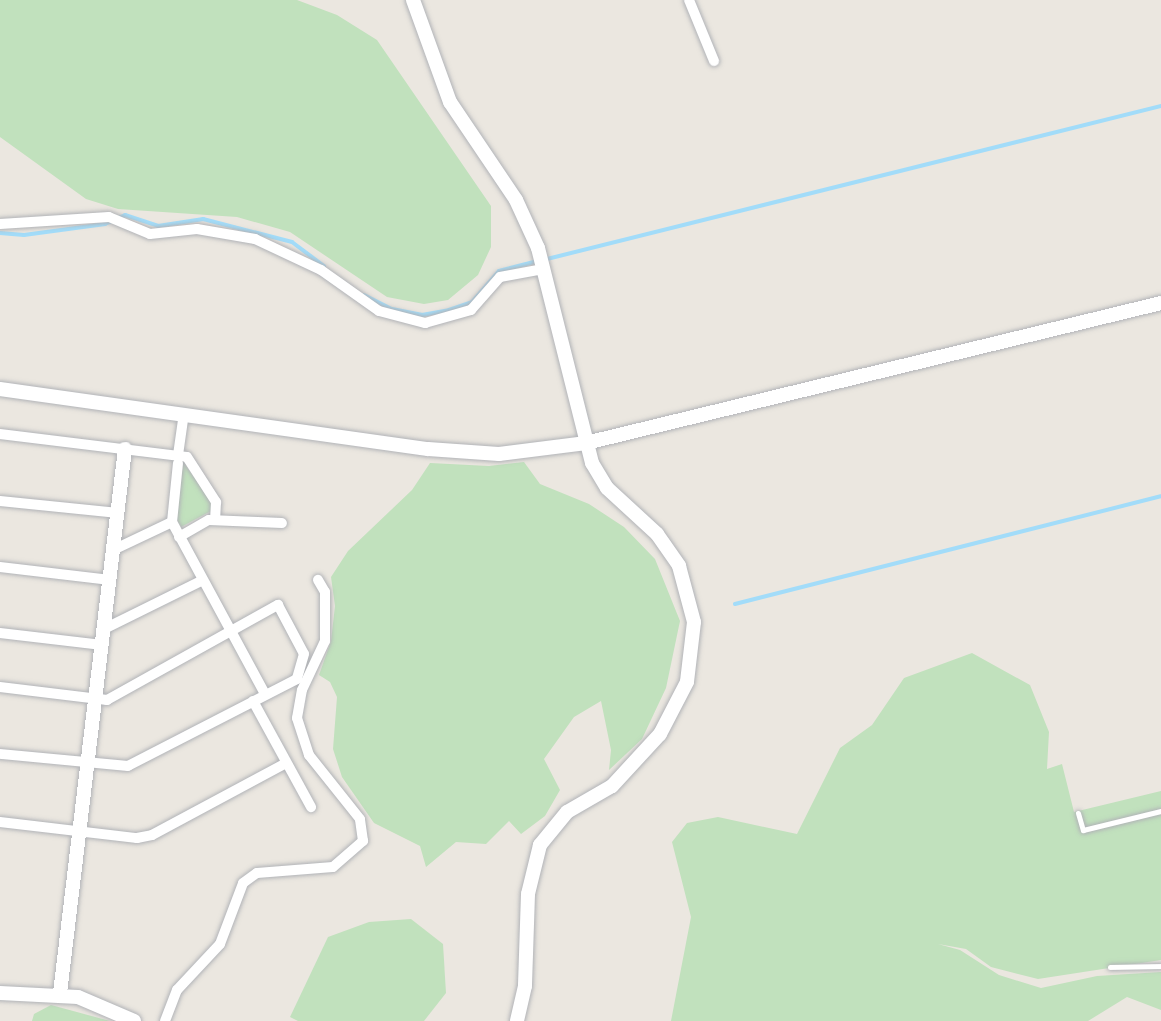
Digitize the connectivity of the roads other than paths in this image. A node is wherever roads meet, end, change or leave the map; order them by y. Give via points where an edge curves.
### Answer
1 (413, 0) edge
2 (689, 0) edge
3 (714, 61) dead end
4 (0, 224) edge
5 (541, 263) junction
6 (1161, 303) edge
7 (0, 390) edge
8 (184, 414) junction
9 (0, 434) edge
10 (586, 443) junction
11 (125, 450) junction
12 (178, 459) junction
13 (0, 501) edge
14 (118, 513) junction
15 (215, 520) junction
16 (172, 522) junction
17 (282, 523) dead end
18 (179, 537) junction
19 (113, 550) junction
20 (0, 567) edge
21 (110, 580) junction
22 (203, 580) junction
23 (318, 580) dead end
24 (232, 632) junction
25 (0, 633) edge
26 (103, 637) junction
27 (0, 687) edge
28 (265, 694) junction
29 (96, 698) junction
30 (253, 700) junction
31 (0, 754) edge
32 (88, 764) junction
33 (286, 764) junction
34 (311, 807) dead end
35 (1161, 811) edge
36 (1078, 813) dead end
37 (0, 822) edge
38 (80, 831) junction
39 (1161, 966) edge
40 (1110, 967) dead end
41 (0, 993) edge
42 (60, 994) junction
43 (134, 1021) edge
44 (165, 1021) edge
45 (516, 1021) edge

1 - 5 street via 450,102 516,200
2 - 3 street
4 - 5 street via 109,217 150,234 198,228 255,239 321,270 379,311 412,322 471,310 500,277
5 - 10 street
6 - 10 street
7 - 8 street
8 - 10 street via 481,453
8 - 12 street
9 - 11 street
10 - 45 street via 607,488 657,534 679,566 694,642 676,707 641,759 612,786 566,812 540,846 528,894 525,986
11 - 12 street
11 - 14 street
12 - 15 street via 187,457 216,502
12 - 16 street
13 - 14 street
14 - 19 street
15 - 17 street
15 - 18 street
16 - 18 street
16 - 19 street
18 - 22 street
19 - 21 street
20 - 21 street
21 - 26 street
22 - 24 street
22 - 26 street
23 - 44 street via 328,622 297,718 309,755 360,819 363,840 333,868 257,873 242,883 220,944 178,990
24 - 28 street
24 - 28 street via 278,605 304,654 297,678
24 - 29 street via 107,700
25 - 26 street
26 - 29 street
27 - 29 street
28 - 30 street
29 - 32 street
30 - 32 street via 128,766
30 - 33 street
31 - 32 street
32 - 38 street
33 - 34 street
33 - 38 street via 152,835
35 - 36 lane via 1083,830
37 - 38 street
38 - 42 street
39 - 40 lane
41 - 42 street
42 - 43 street

